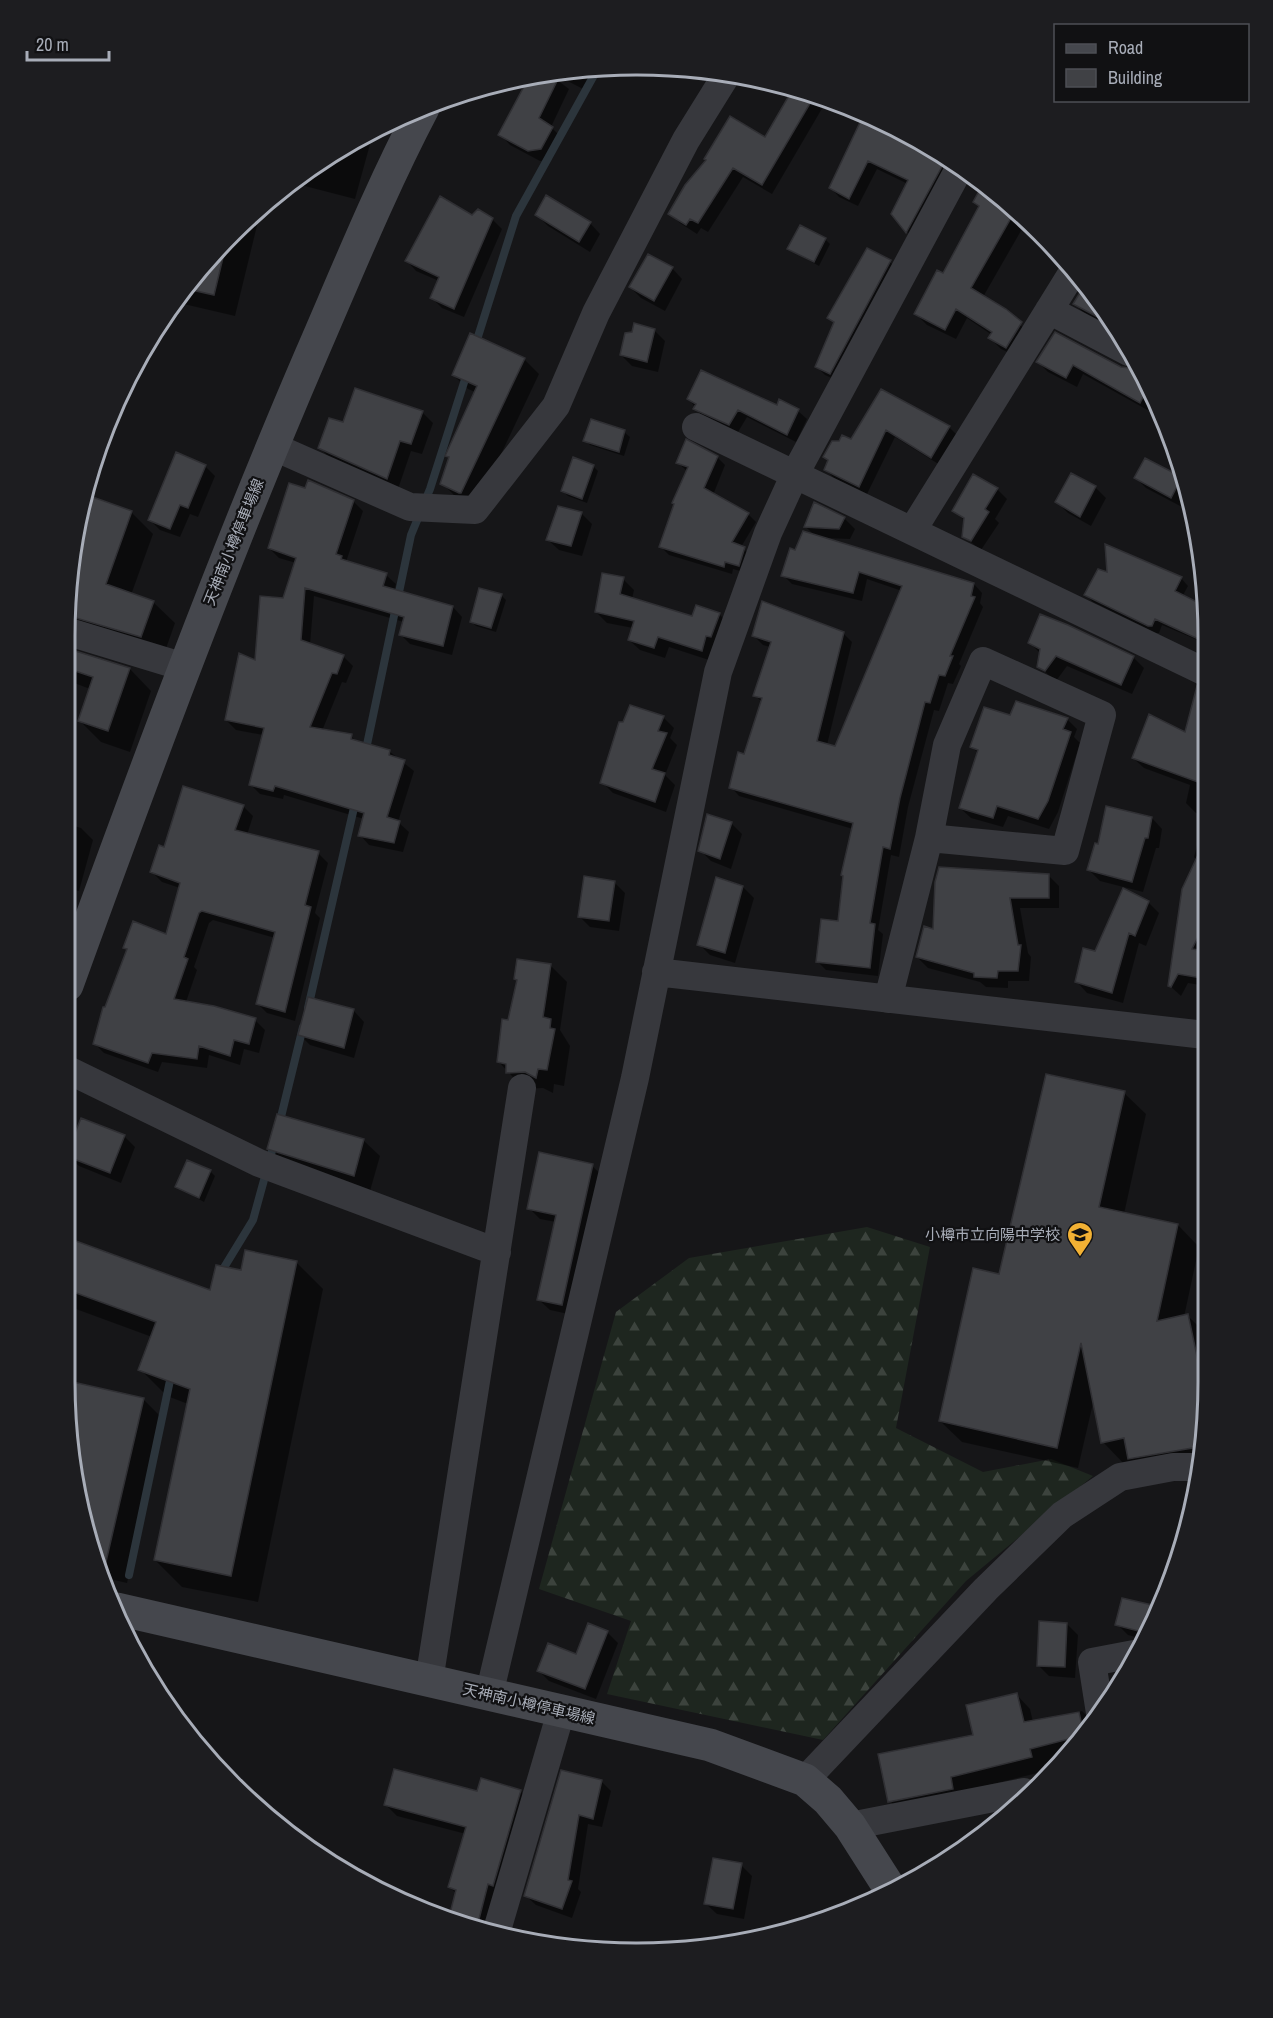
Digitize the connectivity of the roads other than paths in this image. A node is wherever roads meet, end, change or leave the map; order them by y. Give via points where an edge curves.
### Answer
1 (722, 82) edge
2 (417, 120) edge
3 (956, 175) edge
4 (1069, 278) edge
5 (1049, 310) junction
6 (1116, 345) edge
7 (696, 427) dead end
8 (272, 446) junction
9 (795, 474) junction
10 (912, 531) junction
11 (75, 634) edge
12 (184, 667) junction
13 (1198, 669) edge
14 (929, 838) junction
15 (75, 963) edge
16 (656, 972) junction
17 (888, 999) junction
18 (1198, 1026) edge
19 (75, 1073) edge
20 (522, 1088) dead end
21 (497, 1252) junction
22 (1191, 1467) edge
23 (124, 1611) edge
24 (1126, 1655) edge
25 (429, 1681) junction
26 (489, 1695) junction
27 (1098, 1700) edge
28 (561, 1712) junction
29 (805, 1780) junction
30 (1019, 1793) edge
31 (850, 1826) junction
32 (887, 1884) edge
33 (498, 1926) edge

1 - 8 street via 686,140 596,313 556,406 476,510 410,507
2 - 8 main road, 天神南小樽停車場線 via 391,170
3 - 9 street
4 - 5 street
5 - 6 street
5 - 10 street
7 - 9 street
8 - 12 main road, 天神南小樽停車場線
9 - 10 street
9 - 16 street via 768,533 718,672
10 - 13 street
11 - 12 street
12 - 15 main road, 天神南小樽停車場線
14 - 14 street via 947,745 983,661 1102,715 1065,851
14 - 17 street
16 - 17 street
16 - 26 street via 633,1090
17 - 18 street
19 - 21 street via 259,1162
20 - 21 street
21 - 25 street
22 - 29 street via 1120,1478 1062,1515 986,1588
23 - 25 main road, 天神南小樽停車場線
24 - 27 street via 1092,1662
25 - 26 main road, 天神南小樽停車場線
26 - 28 main road, 天神南小樽停車場線
28 - 29 main road, 天神南小樽停車場線 via 710,1745
28 - 33 street
29 - 31 main road, 天神南小樽停車場線
30 - 31 street
31 - 32 main road, 天神南小樽停車場線

